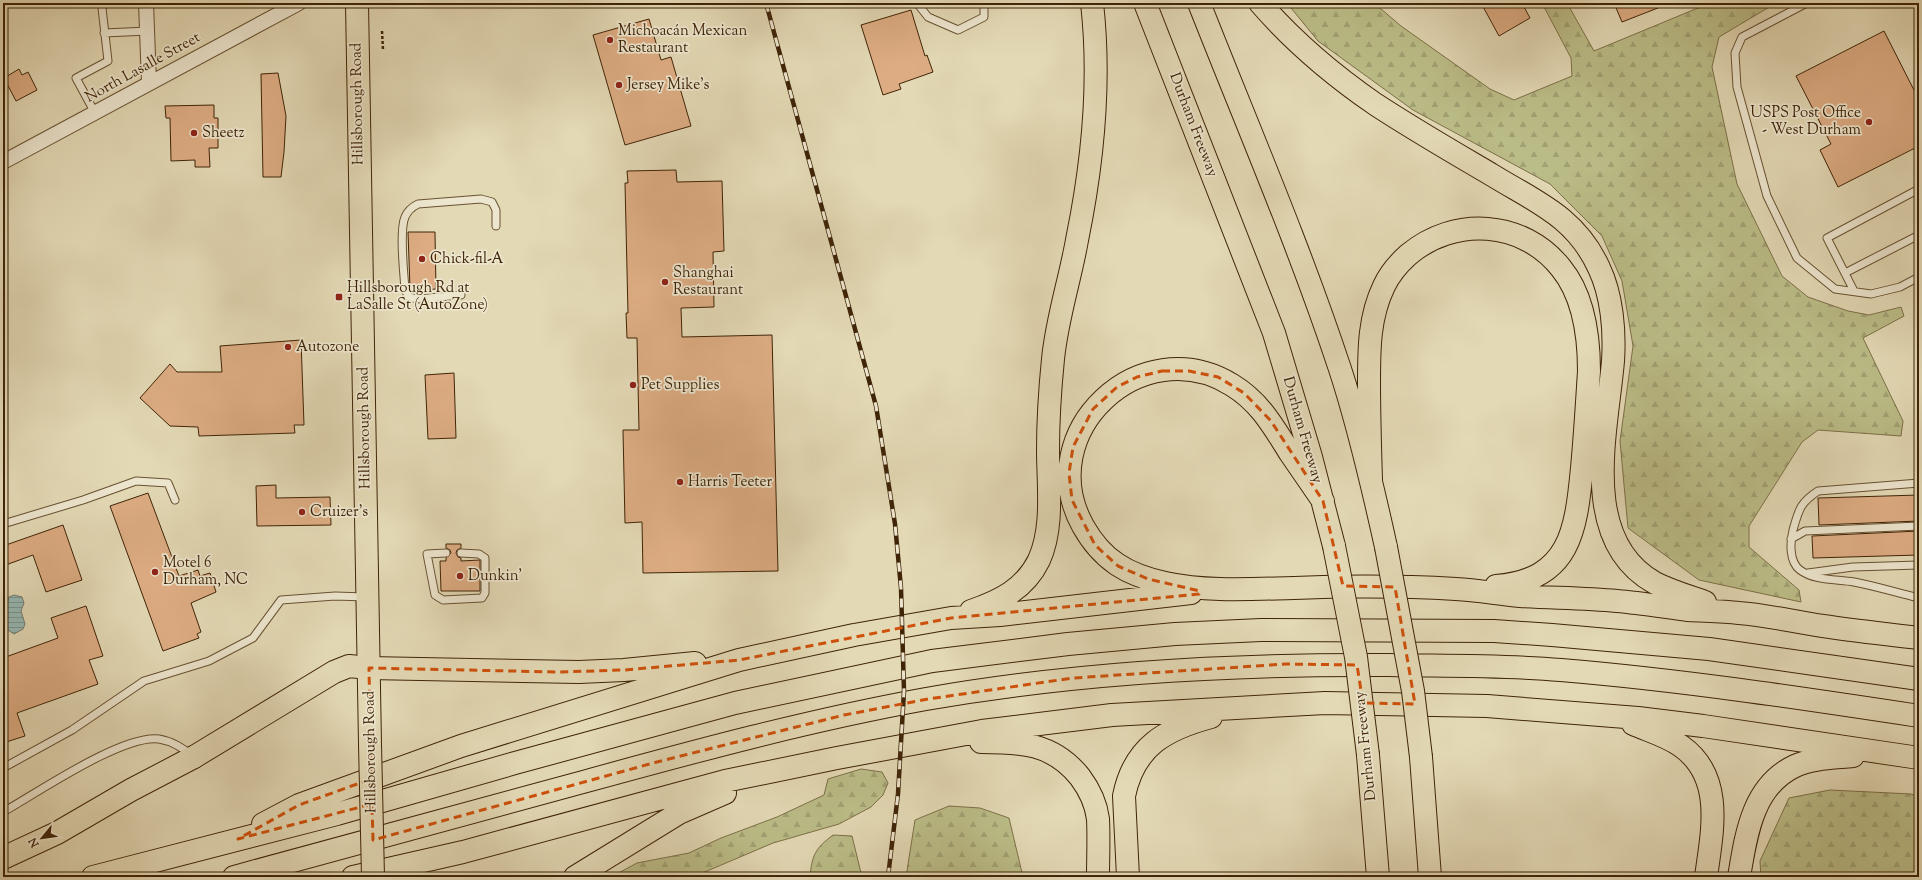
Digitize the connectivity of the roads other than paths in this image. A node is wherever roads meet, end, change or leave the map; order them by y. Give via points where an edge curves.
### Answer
1 (105, 3) edge
2 (146, 3) edge
3 (299, 3) edge
4 (356, 3) edge
5 (917, 3) edge
6 (984, 3) edge
7 (1092, 3) edge
8 (1145, 3) edge
9 (1199, 3) edge
10 (1260, 3) edge
11 (1807, 3) edge
12 (148, 30) junction
13 (104, 33) junction
14 (149, 83) junction
15 (95, 113) junction
16 (3, 162) edge
17 (1919, 189) edge
18 (496, 226) dead end
19 (1919, 235) edge
20 (1845, 273) junction
21 (1919, 277) edge
22 (1854, 291) junction
23 (461, 295) dead end
24 (1371, 480) junction
25 (1919, 483) edge
26 (175, 500) dead end
27 (1323, 501) junction
28 (3, 524) edge
29 (1919, 526) edge
30 (1791, 539) junction
31 (461, 552) dead end
32 (446, 553) dead end
33 (1919, 565) edge
34 (1808, 574) junction
35 (1458, 589) junction
36 (1215, 590) junction
37 (368, 597) junction
38 (1919, 598) edge
39 (1741, 613) junction
40 (952, 618) junction
41 (1919, 638) edge
42 (739, 660) junction
43 (369, 668) junction
44 (1919, 679) edge
45 (1250, 706) junction
46 (1612, 716) junction
47 (1919, 716) edge
48 (921, 743) junction
49 (1882, 752) junction
50 (194, 757) junction
51 (1919, 758) edge
52 (3, 768) edge
53 (778, 772) junction
54 (3, 812) edge
55 (238, 838) junction
56 (3, 858) edge
57 (93, 877) edge
58 (234, 877) edge
59 (353, 877) edge
60 (373, 877) edge
61 (575, 877) edge
62 (1098, 877) edge
63 (1128, 877) edge
64 (1378, 877) edge
65 (1430, 877) edge
66 (1706, 877) edge
67 (1738, 877) edge

1 - 13 lane via 102,8
2 - 12 street
3 - 14 street, North Lasalle Street
4 - 37 main road, Hillsborough Road
5 - 6 lane via 928,17 958,30 984,17
7 - 40 main road via 1096,67 1095,118 1089,174 1053,357 1048,426 1047,534 1039,560 1021,587 994,602
8 - 27 main road, Durham Freeway via 1274,333
9 - 24 main road via 1321,314
10 - 39 main road via 1310,53 1375,104 1535,199 1572,227 1600,269 1611,311 1613,359 1602,470 1603,496 1611,533 1617,547 1626,559 1653,582 1680,594
11 - 22 lane via 1742,37 1735,53 1737,87 1767,196 1797,258 1835,289
12 - 13 lane
12 - 14 street
13 - 15 lane via 108,61 76,78
14 - 15 street, North Lasalle Street
15 - 16 street, North Lasalle Street
17 - 20 lane via 1827,238
18 - 23 lane via 496,210 492,202 481,199 418,204 410,208 404,218 404,290 409,297 417,299
19 - 20 lane
20 - 22 lane
21 - 22 lane via 1900,287 1871,294
24 - 35 main road via 1371,324 1384,286 1392,272 1414,250 1446,234 1467,228 1495,229 1516,235 1539,247 1562,269 1576,292 1587,340 1584,444 1576,522 1572,536 1553,562 1530,579 1507,585
24 - 65 main road, bridge via 1401,620 1413,691
25 - 30 lane via 1818,491 1805,500 1798,512
26 - 28 lane via 168,483 136,481
27 - 36 main road via 1271,421 1257,404 1218,377 1189,371 1162,371 1138,377 1107,395 1087,419 1073,447 1069,473 1076,513 1095,545 1118,566 1148,579 1184,587
27 - 64 main road, Durham Freeway, bridge via 1356,657 1368,755
29 - 30 lane via 1805,531
30 - 34 lane via 1791,555 1799,570
31 - 32 lane via 479,554 485,558 485,593 482,598 443,600 435,594 427,554
33 - 34 lane via 1853,567
34 - 38 lane
35 - 36 main road via 1360,586
35 - 39 main road via 1518,596 1617,600 1689,610
36 - 40 main road via 1162,598
37 - 43 main road, Hillsborough Road
37 - 52 lane via 328,596 281,600 253,638 209,661 144,681 72,730
39 - 41 main road
40 - 42 main road via 854,635
42 - 43 main road via 579,672
42 - 55 main road via 531,723 299,804
43 - 50 main road via 349,666 334,672
43 - 60 main road, Hillsborough Road, bridge
44 - 55 main road via 1709,649 1552,634 1281,629 1131,637 932,661 743,702 515,762 337,814
45 - 46 main road via 1325,703 1487,706
45 - 48 main road via 1112,715 982,731
45 - 63 main road via 1174,729 1160,737 1141,757 1126,784 1124,796
46 - 49 main road via 1703,726
46 - 66 main road via 1681,746 1698,766 1707,782 1714,814
47 - 58 main road via 1779,694 1559,670 1286,664 1128,672 928,699 844,715 657,762
48 - 53 main road
48 - 62 main road via 1009,742 1046,750 1064,759 1086,784 1094,802 1098,818
49 - 51 main road
49 - 67 main road via 1813,760 1795,766 1772,783 1754,812 1747,832
50 - 54 lane via 171,742 158,739 137,742 82,766
50 - 56 main road via 57,833
53 - 59 main road via 718,783 462,852
53 - 61 main road via 679,813
55 - 57 main road

